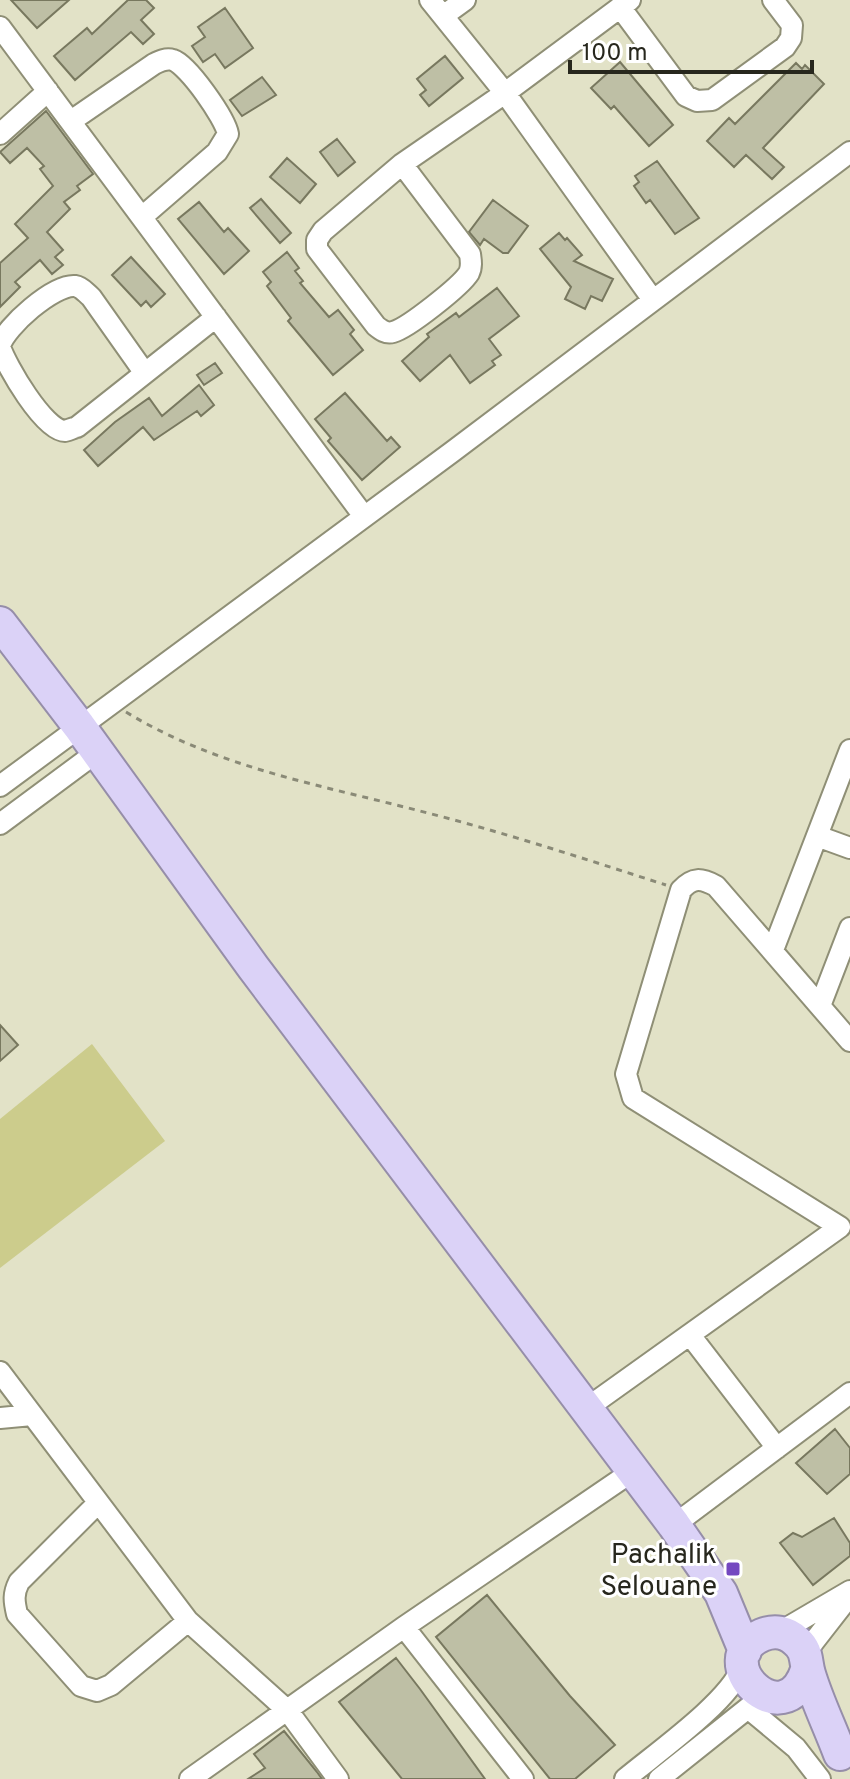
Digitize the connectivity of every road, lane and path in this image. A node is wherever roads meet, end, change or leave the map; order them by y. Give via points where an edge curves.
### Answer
1 (465, 0) edge
2 (773, 0) edge
3 (625, 4) edge
4 (437, 8) edge
5 (0, 27) edge
6 (48, 91) junction
7 (505, 93) junction
8 (71, 121) junction
9 (0, 134) edge
10 (850, 152) edge
11 (402, 164) junction
12 (142, 217) junction
13 (653, 300) junction
14 (216, 317) junction
15 (0, 347) edge
16 (144, 372) junction
17 (363, 515) junction
18 (0, 623) edge
19 (112, 704) junction
20 (88, 739) junction
21 (850, 750) edge
22 (0, 786) edge
23 (0, 824) edge
24 (817, 836) junction
25 (850, 848) edge
26 (681, 890) junction
27 (850, 928) edge
28 (773, 950) junction
29 (820, 1006) junction
30 (850, 1041) edge
31 (845, 1223) edge
32 (690, 1335) junction
33 (0, 1372) edge
34 (850, 1393) edge
35 (587, 1408) junction
36 (32, 1415) junction
37 (0, 1418) edge
38 (777, 1448) junction
39 (633, 1471) junction
40 (98, 1503) junction
41 (674, 1525) junction
42 (850, 1592) edge
43 (188, 1621) junction
44 (404, 1627) junction
45 (759, 1646) junction
46 (806, 1662) junction
47 (767, 1701) junction
48 (288, 1711) junction
49 (845, 1761) edge
50 (190, 1779) edge
51 (338, 1779) edge
52 (523, 1779) edge
53 (625, 1779) edge
54 (659, 1779) edge
55 (820, 1779) edge

1 - 4 street
2 - 3 street via 792,25 785,47 712,100 697,101 686,96
3 - 7 street
4 - 7 street
5 - 6 street
6 - 8 street
6 - 9 street
7 - 11 street
7 - 13 street
8 - 12 street
8 - 12 street via 154,64 171,59 219,114 228,134 217,152
10 - 13 street
11 - 11 street via 470,254 472,264 467,276 433,306 394,332 384,332 321,256 317,240
12 - 14 street
13 - 17 street
14 - 16 street
14 - 17 street
15 - 16 street via 42,417 66,431
15 - 16 street via 2,338 30,309 75,286 91,297
17 - 19 street
18 - 20 highway
19 - 20 street
19 - 26 path via 147,726 250,767 508,835
20 - 22 street
20 - 23 street
20 - 35 highway via 253,967
21 - 24 street
24 - 25 street
24 - 28 street
26 - 28 street via 702,879 716,886
26 - 31 street via 626,1074 633,1098
27 - 29 street
28 - 29 street
29 - 30 street
31 - 32 street
32 - 35 street
32 - 38 street
33 - 36 street
34 - 38 street
35 - 39 highway
36 - 37 street
36 - 40 street
38 - 41 street
39 - 41 highway
39 - 44 street
40 - 43 street
40 - 43 street via 19,1582 14,1591 17,1614 81,1686 97,1691
41 - 45 highway
42 - 45 street
42 - 46 street
43 - 48 street
44 - 48 street
44 - 52 street
45 - 46 highway via 791,1636
45 - 47 highway via 752,1688
45 - 53 street via 712,1706
46 - 47 highway via 798,1688
46 - 49 highway
47 - 49 highway
47 - 54 street
47 - 55 street
48 - 50 street
48 - 51 street

